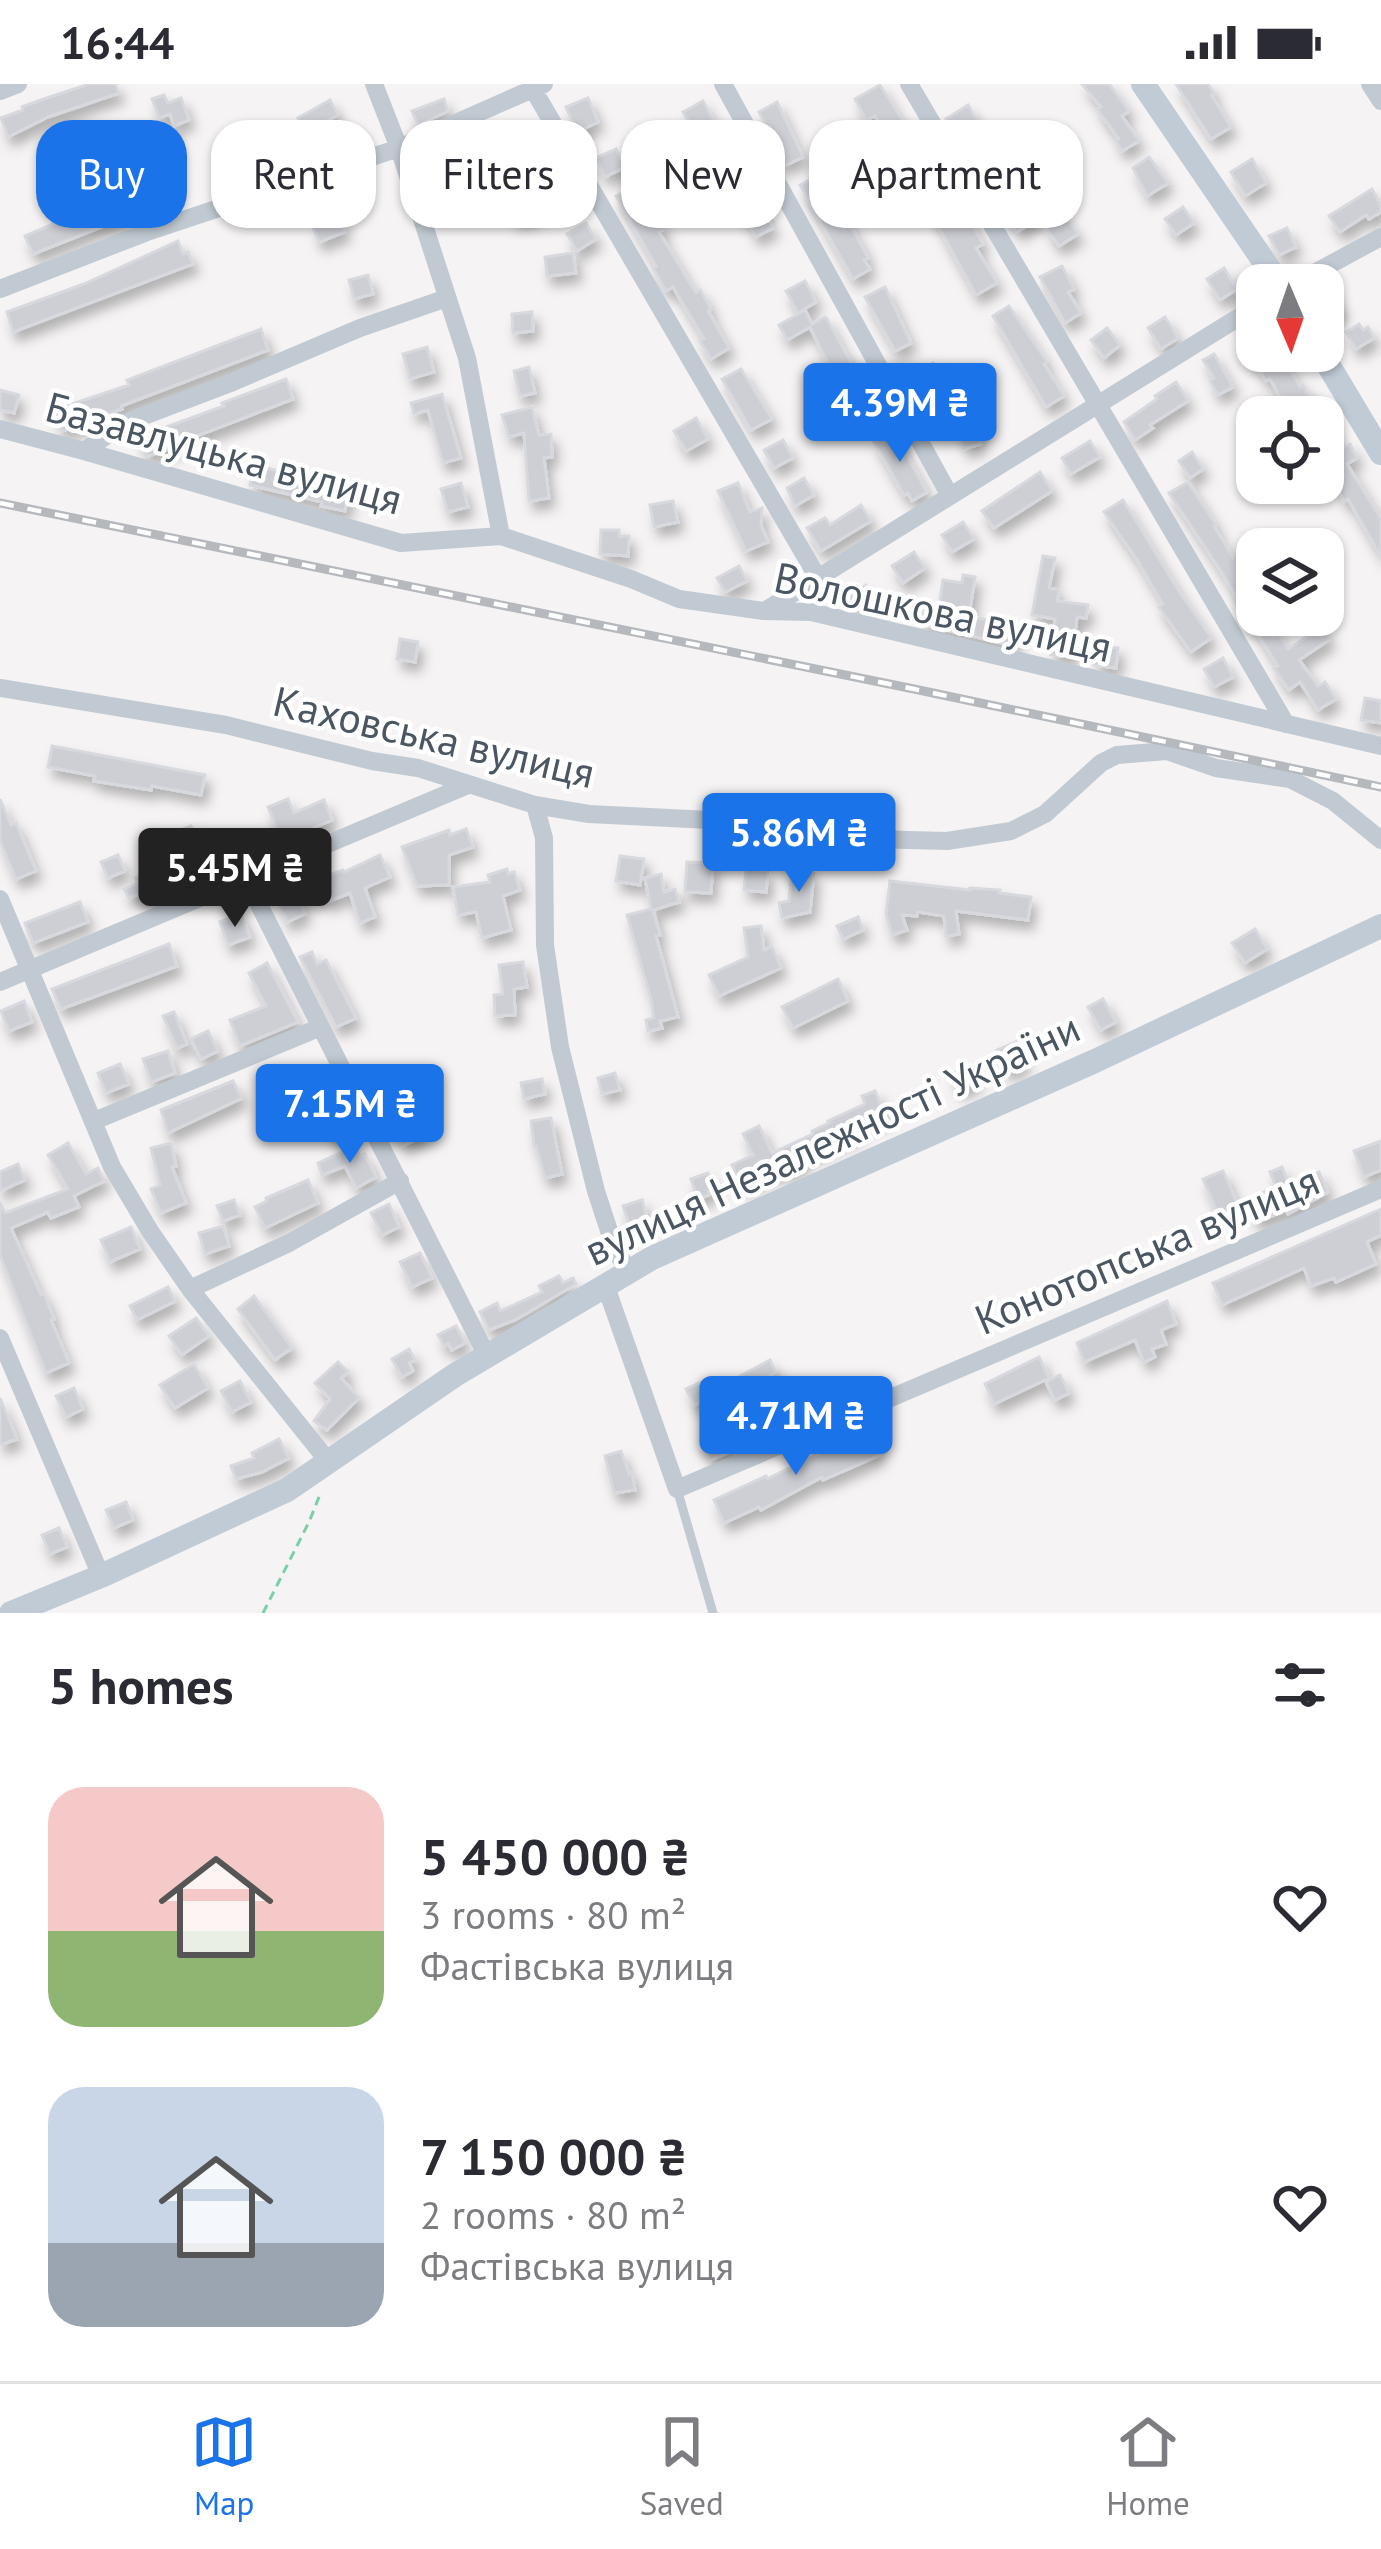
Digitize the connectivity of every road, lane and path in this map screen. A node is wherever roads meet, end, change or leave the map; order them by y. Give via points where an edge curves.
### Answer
1 (18, 84) edge
2 (374, 84) edge
3 (723, 84) edge
4 (909, 84) edge
5 (1143, 84) edge
6 (1370, 84) edge
7 (536, 86) edge
8 (0, 92) edge
9 (1381, 101) edge
10 (399, 148) junction
11 (1381, 236) edge
12 (1266, 264) edge
13 (1330, 264) edge
14 (0, 290) edge
15 (447, 298) junction
16 (1236, 319) edge
17 (1333, 372) edge
18 (1098, 404) junction
19 (0, 429) edge
20 (84, 451) junction
21 (1381, 453) edge
22 (950, 496) junction
23 (511, 539) junction
24 (818, 578) junction
25 (764, 611) junction
26 (0, 688) edge
27 (1286, 724) junction
28 (1381, 746) edge
29 (468, 785) junction
30 (535, 805) junction
31 (1381, 840) edge
32 (246, 878) junction
33 (0, 898) edge
34 (1381, 926) edge
35 (30, 970) junction
36 (0, 982) edge
37 (321, 1027) junction
38 (94, 1121) junction
39 (400, 1181) junction
40 (1381, 1189) edge
41 (629, 1270) junction
42 (605, 1284) junction
43 (190, 1288) junction
44 (0, 1339) edge
45 (487, 1356) junction
46 (325, 1464) junction
47 (676, 1490) junction
48 (101, 1576) junction
49 (11, 1613) edge
50 (263, 1613) edge
51 (713, 1613) edge

1 - 8 street
2 - 10 street
3 - 22 street
4 - 18 street
5 - 12 street
6 - 9 street
7 - 10 street
7 - 24 street
10 - 14 street
10 - 15 street
11 - 13 street
15 - 20 street via 125,423
15 - 23 street
16 - 18 street
17 - 21 street
18 - 22 street
18 - 27 street
19 - 20 street, Базавлуцька вулиця
20 - 23 street, Базавлуцька вулиця via 401,543
22 - 24 street
23 - 25 street, Волошкова вулиця via 679,599
24 - 25 street
25 - 27 street, Волошкова вулиця via 811,612
26 - 29 street, Каховська вулиця via 226,725
27 - 28 street, Волошкова вулиця
29 - 30 street, Каховська вулиця
29 - 32 street
30 - 31 street, Каховська вулиця via 946,841 1011,831 1045,814 1117,755 1167,752 1290,779
30 - 41 street via 560,1047 596,1191
32 - 35 street
32 - 37 street
33 - 35 street
34 - 41 street, вулиця Незалежності України
35 - 36 street
35 - 38 street
37 - 38 street
37 - 39 street
38 - 43 street via 112,1167
39 - 43 street
39 - 45 street
40 - 47 street, Конотопська вулиця
41 - 42 street, вулиця Незалежності України
42 - 45 street, вулиця Незалежності України
42 - 47 street
43 - 46 street
44 - 48 street
45 - 46 street, вулиця Незалежності України
46 - 48 street, вулиця Незалежності України via 287,1490
46 - 50 path via 309,1522
47 - 51 lane
48 - 49 street, вулиця Незалежності України

